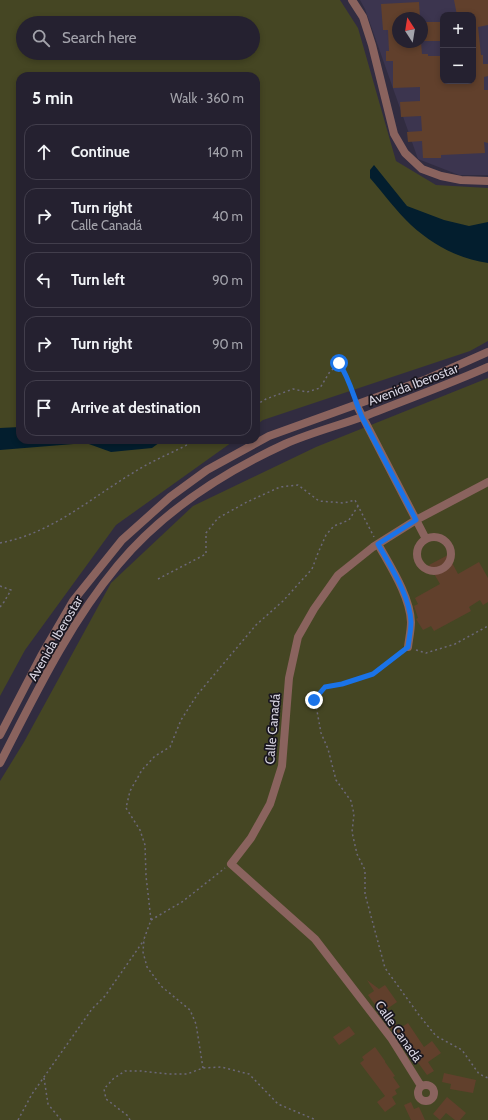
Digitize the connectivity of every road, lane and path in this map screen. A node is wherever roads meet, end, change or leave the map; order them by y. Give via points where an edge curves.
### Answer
1 (352, 0) edge
2 (488, 181) edge
3 (488, 352) edge
4 (488, 367) edge
5 (260, 403) edge
6 (356, 404) junction
7 (362, 417) junction
8 (260, 441) edge
9 (188, 444) edge
10 (253, 444) edge
11 (488, 482) edge
12 (358, 506) junction
13 (416, 520) junction
14 (426, 539) junction
15 (0, 543) edge
16 (378, 544) junction
17 (158, 579) dead end
18 (0, 586) edge
19 (0, 607) edge
20 (488, 626) edge
21 (408, 647) junction
22 (0, 734) edge
23 (0, 763) edge
24 (231, 864) junction
25 (151, 920) junction
26 (144, 939) junction
27 (203, 1068) junction
28 (44, 1078) junction
29 (488, 1078) edge
30 (421, 1086) dead end
31 (18, 1120) edge
32 (61, 1120) edge
33 (130, 1120) edge
34 (316, 1120) edge

1 - 2 street via 363,17 394,134 405,153 422,169 441,176
3 - 6 street, Avenida Iberostar via 426,379
4 - 7 street, Avenida Iberostar
5 - 6 path via 293,389 307,392 320,388 339,363 345,372
6 - 7 street
6 - 8 street, Avenida Iberostar
7 - 13 street
7 - 23 street, Avenida Iberostar via 305,436 260,456 196,494 152,530 118,564 88,604 68,635
9 - 15 path via 137,470 70,515 35,533
10 - 22 street, Avenida Iberostar via 207,470 170,497 122,540 70,606
11 - 13 street, Calle Canadá
12 - 16 path
12 - 17 path via 355,500 344,503 319,501 298,485 280,487 218,518 206,534 206,554
12 - 25 path via 349,520 334,526 326,535 312,568 283,601 256,625 198,695 181,720 170,747 154,756 130,791 126,808 140,830 144,845
13 - 14 street
13 - 16 street, Calle Canadá
14 - 14 street via 418,548 417,559 424,569 435,572 441,570 451,558 450,547 437,537
16 - 21 street via 396,576 407,603 411,622
16 - 24 street, Calle Canadá via 338,575 298,637 289,678 282,766 270,804 251,838
18 - 19 path via 11,590
20 - 21 path via 455,644 426,653
21 - 29 path via 373,674 325,687 314,700 321,733 336,780 350,801 354,814 352,832 364,870 365,894 385,968 436,1036 462,1050 479,1074
24 - 25 path via 182,902
24 - 30 street, Calle Canadá via 315,938 391,1038
25 - 26 path
26 - 27 path via 143,952 147,967 161,986 190,1010 196,1024
26 - 28 path
27 - 33 path via 187,1074 125,1071 113,1079 104,1089 106,1099
27 - 34 path via 221,1067 249,1074 278,1104
28 - 31 path
28 - 32 path via 48,1104

